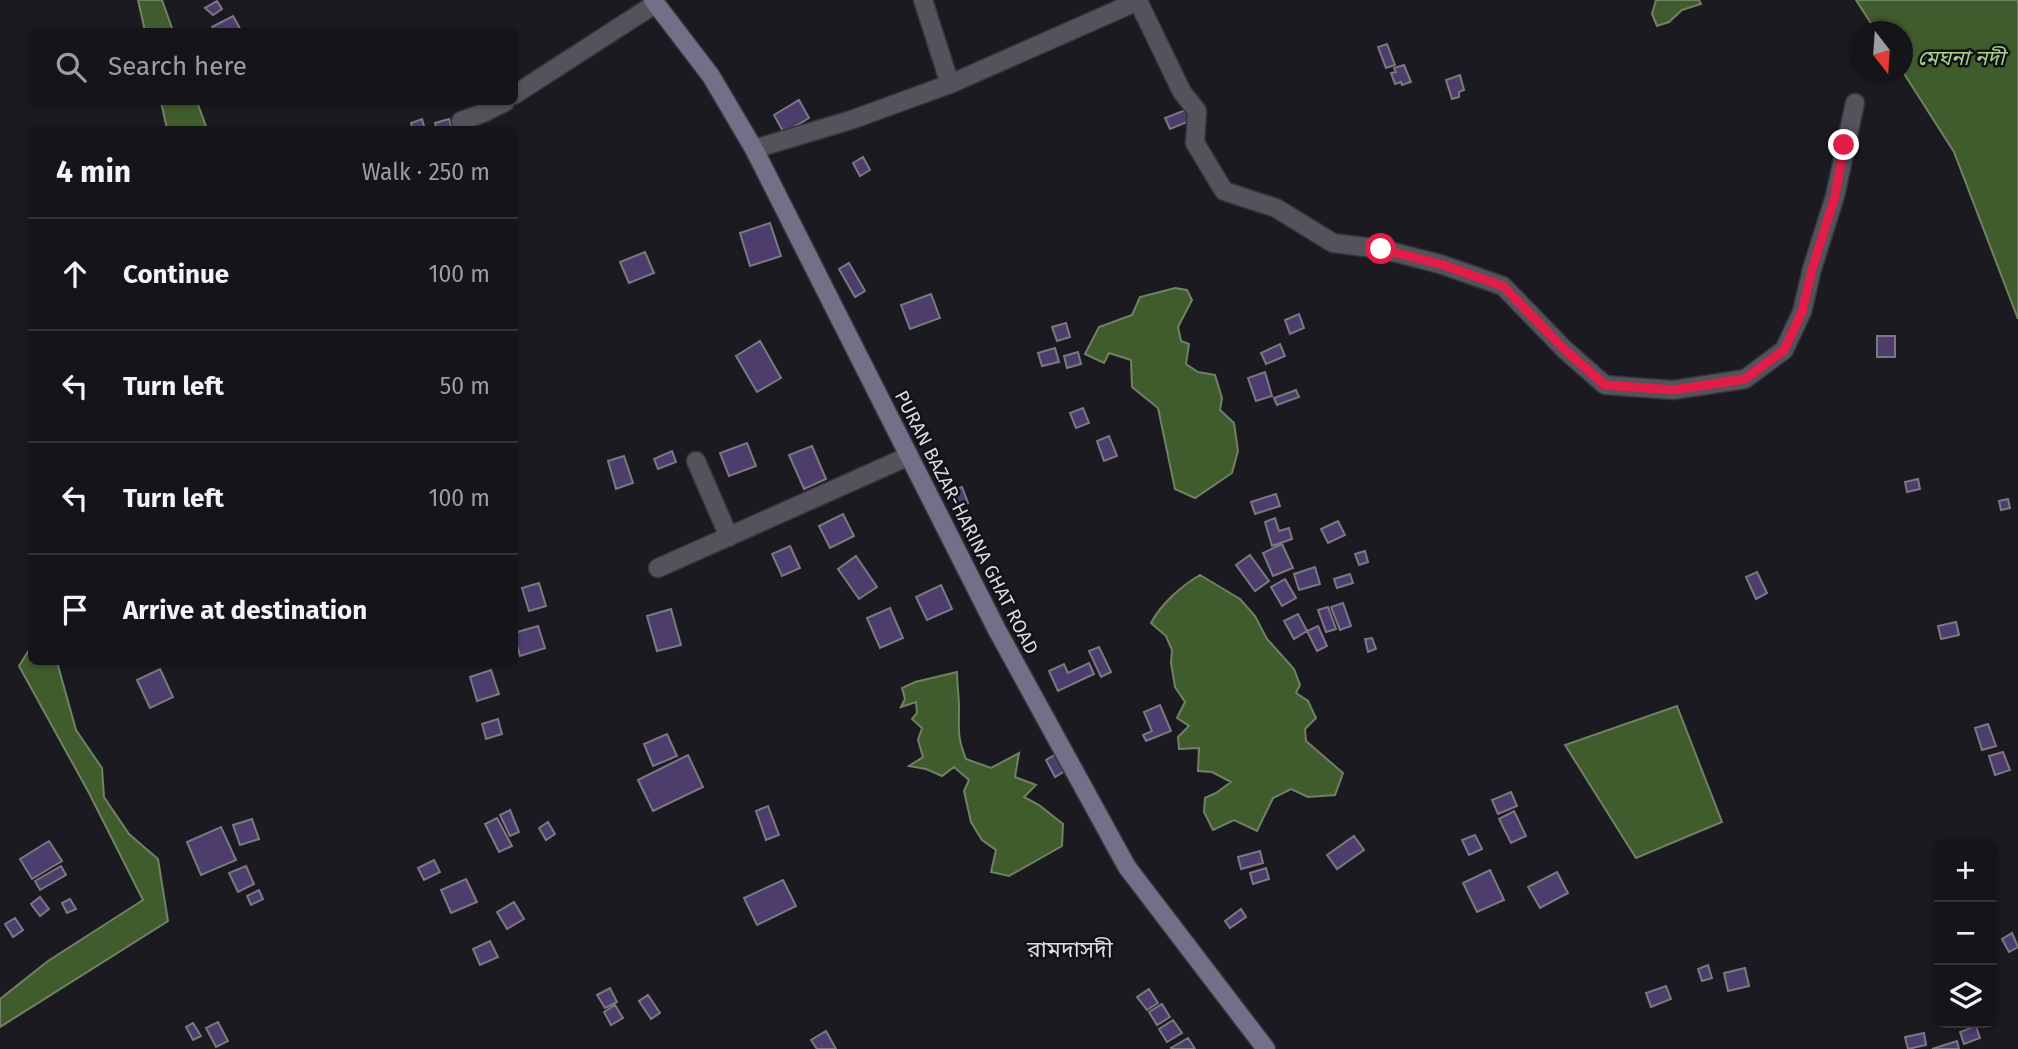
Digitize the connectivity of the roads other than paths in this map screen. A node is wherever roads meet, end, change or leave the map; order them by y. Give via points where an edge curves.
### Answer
1 (923, 0) edge
2 (654, 2) edge
3 (950, 84) junction
4 (518, 92) edge
5 (1855, 103) dead end
6 (498, 105) edge
7 (461, 121) dead end
8 (754, 149) junction
9 (909, 456) junction
10 (696, 461) dead end
11 (729, 537) junction
12 (658, 568) dead end
13 (1266, 1049) edge

1 - 3 street
2 - 4 street
2 - 8 main road, PURAN BAZAR-HARINA GHAT ROAD via 711,76
3 - 5 street via 1138,1 1182,92 1197,111 1195,143 1224,191 1276,208 1333,243 1381,249 1503,286 1605,385 1673,390 1745,379 1784,350 1802,312
3 - 8 street
6 - 7 street
8 - 9 main road, PURAN BAZAR-HARINA GHAT ROAD
9 - 11 street
9 - 13 main road, PURAN BAZAR-HARINA GHAT ROAD via 997,630 1127,867
10 - 11 street
11 - 12 street

